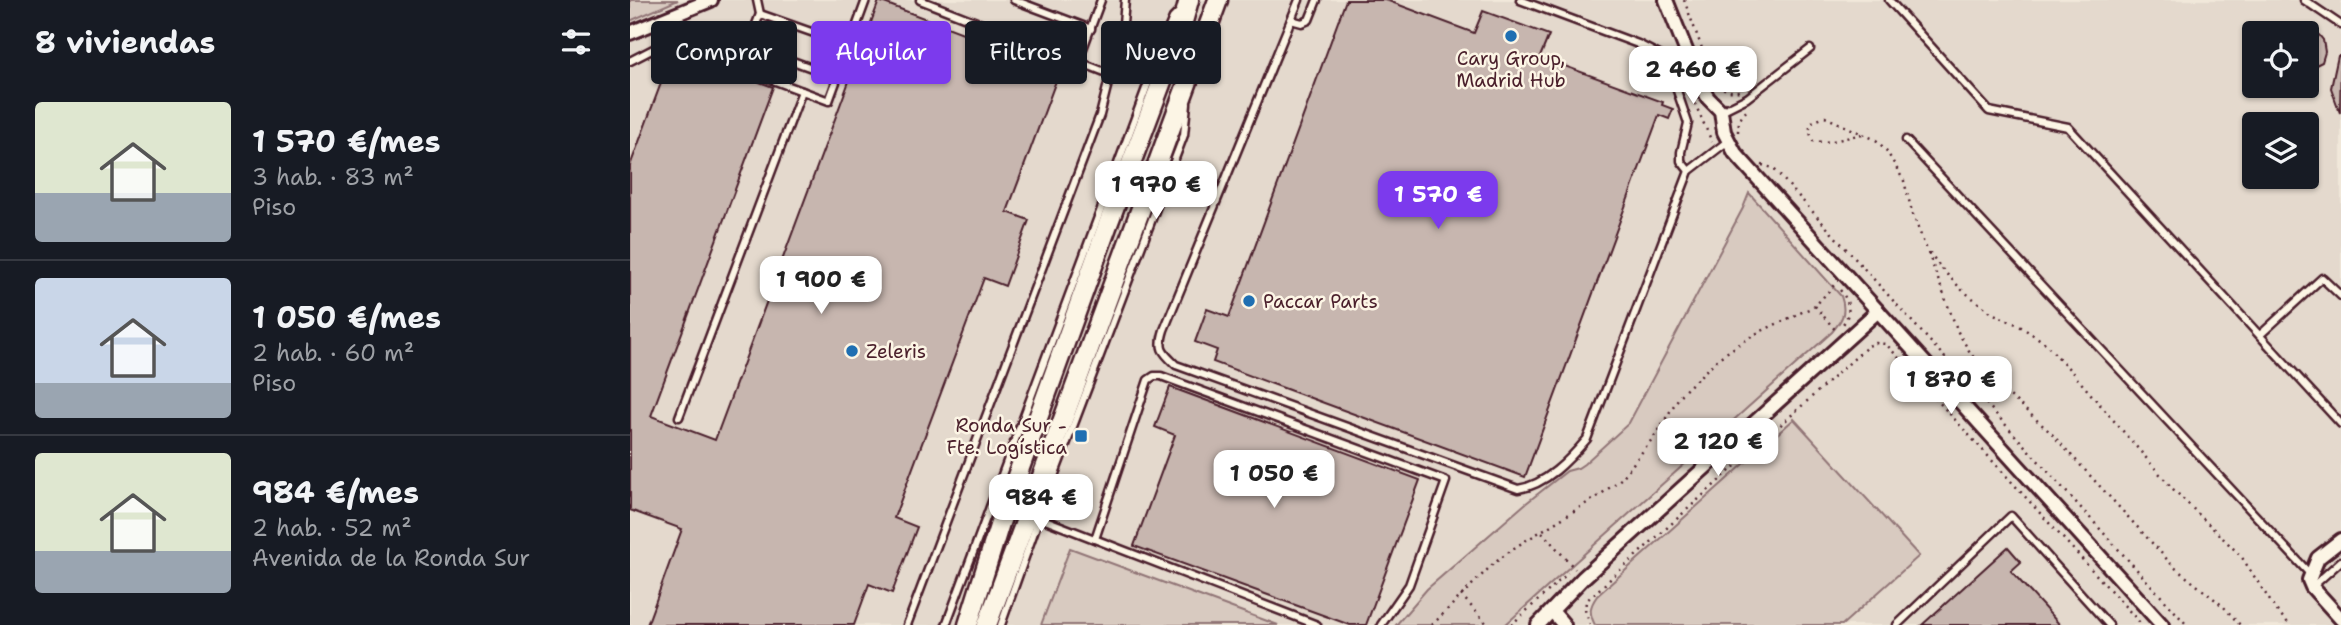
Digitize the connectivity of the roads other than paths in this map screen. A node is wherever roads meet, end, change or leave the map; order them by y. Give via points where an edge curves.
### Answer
1 (711, 0) edge
2 (757, 0) edge
3 (866, 0) edge
4 (920, 0) edge
5 (1014, 0) edge
6 (1101, 0) edge
7 (1125, 0) edge
8 (1218, 0) edge
9 (1299, 0) edge
10 (1317, 0) edge
11 (1522, 0) edge
12 (1666, 0) edge
13 (1889, 0) edge
14 (2304, 0) edge
15 (1187, 1) edge
16 (760, 14) junction
17 (1291, 20) junction
18 (757, 21) edge
19 (780, 21) edge
20 (974, 21) edge
21 (1123, 21) edge
22 (2341, 25) edge
23 (797, 27) edge
24 (1091, 29) junction
25 (630, 33) edge
26 (1087, 39) edge
27 (1810, 50) dead end
28 (630, 61) edge
29 (797, 63) edge
30 (1108, 84) edge
31 (802, 91) junction
32 (1721, 111) junction
33 (1734, 140) junction
34 (1906, 140) dead end
35 (1689, 171) junction
36 (2341, 296) edge
37 (1878, 311) junction
38 (2260, 335) junction
39 (679, 417) dead end
40 (2341, 424) edge
41 (1012, 472) junction
42 (1045, 485) junction
43 (1040, 518) junction
44 (1095, 539) junction
45 (2341, 540) edge
46 (2341, 561) edge
47 (2311, 580) junction
48 (1552, 611) junction
49 (2341, 619) edge
50 (907, 625) edge
51 (946, 625) edge
52 (968, 625) edge
53 (987, 625) edge
54 (1002, 625) edge
55 (1317, 625) edge
56 (1381, 625) edge
57 (1538, 625) edge
58 (1564, 625) edge
59 (1897, 625) edge
60 (2109, 625) edge
61 (2162, 625) edge

1 - 25 street
2 - 16 lane
3 - 31 lane via 829,101
4 - 20 lane
5 - 24 lane
6 - 24 lane
7 - 21 lane
8 - 42 main road via 1129,236
9 - 17 lane
10 - 17 lane via 1309,20
11 - 35 lane via 1661,56 1688,123 1681,161
12 - 32 street via 1699,83
13 - 38 lane via 1989,111 2068,127
14 - 22 lane
15 - 41 main road via 1179,36
16 - 18 lane
16 - 19 lane
17 - 35 lane via 1164,330 1163,353 1176,365 1518,489 1530,487 1565,464 1587,439
23 - 29 lane via 836,44 827,71
24 - 26 lane
27 - 32 lane via 1747,99
28 - 31 lane via 669,41
30 - 50 lane via 1100,115
31 - 39 lane
32 - 33 street
33 - 35 lane
33 - 37 street via 1735,153
34 - 47 lane
36 - 38 lane via 2322,278
37 - 48 street
37 - 61 street
38 - 40 lane
41 - 51 lane
41 - 52 main road
42 - 43 lane
42 - 53 main road
43 - 44 lane
43 - 54 lane
44 - 55 lane
44 - 56 lane via 1148,380 1161,376 1446,481 1409,585
45 - 47 street via 2318,558
46 - 47 lane
47 - 49 street
48 - 57 street
48 - 58 street
59 - 60 lane via 2011,516

